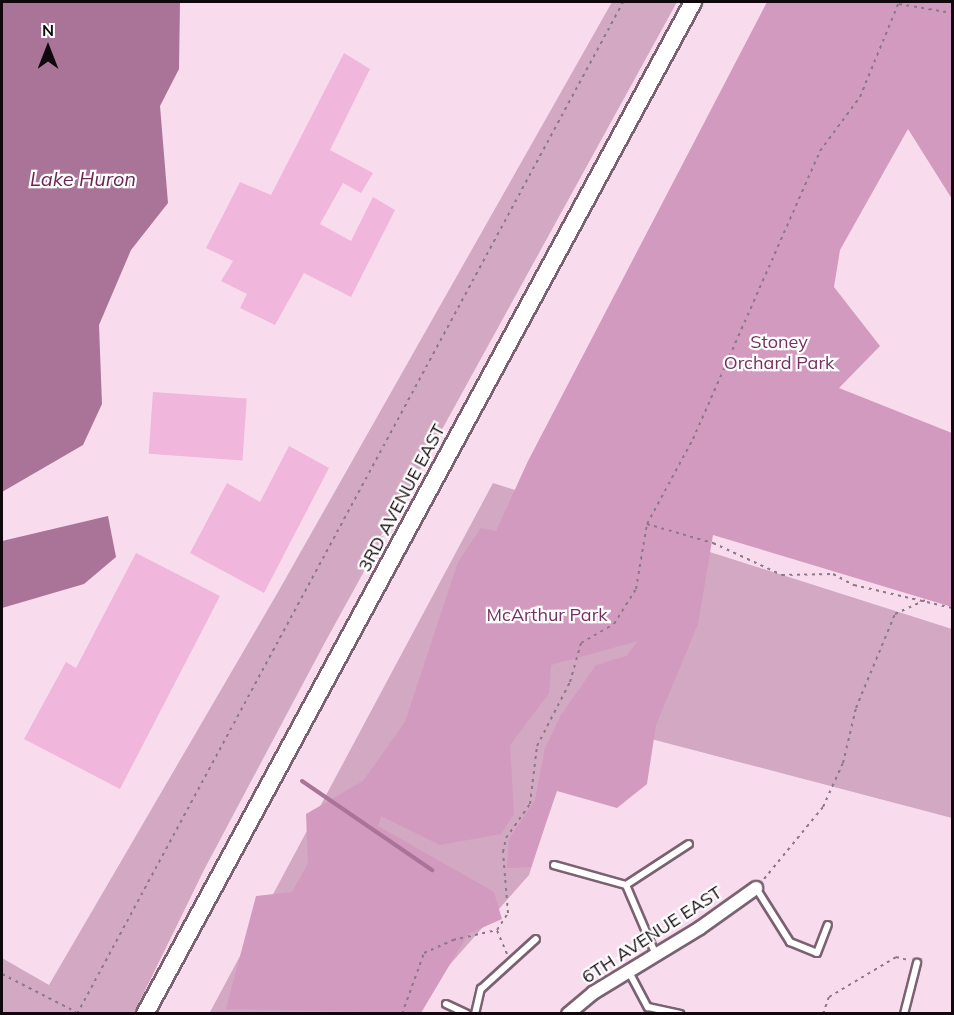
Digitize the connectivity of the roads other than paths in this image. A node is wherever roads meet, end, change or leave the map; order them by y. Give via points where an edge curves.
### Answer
1 (693, 2) edge
2 (689, 844) dead end
3 (554, 865) dead end
4 (627, 885) junction
5 (756, 888) joint
6 (828, 925) dead end
7 (536, 939) dead end
8 (656, 955) junction
9 (917, 963) road end
10 (629, 971) junction
11 (446, 1004) dead end
12 (145, 1014) edge
13 (467, 1014) edge
14 (475, 1014) edge
15 (568, 1014) edge
16 (680, 1014) edge
17 (904, 1014) edge

1 - 12 main road, 3RD AVENUE EAST
2 - 4 lane
3 - 4 lane
4 - 8 lane
5 - 6 lane via 790,942 817,954
5 - 8 street, 6TH AVENUE EAST
7 - 14 lane via 481,989
8 - 10 street, 6TH AVENUE EAST
9 - 17 lane
10 - 15 street, 6TH AVENUE EAST
10 - 16 lane via 648,1007
11 - 13 lane

